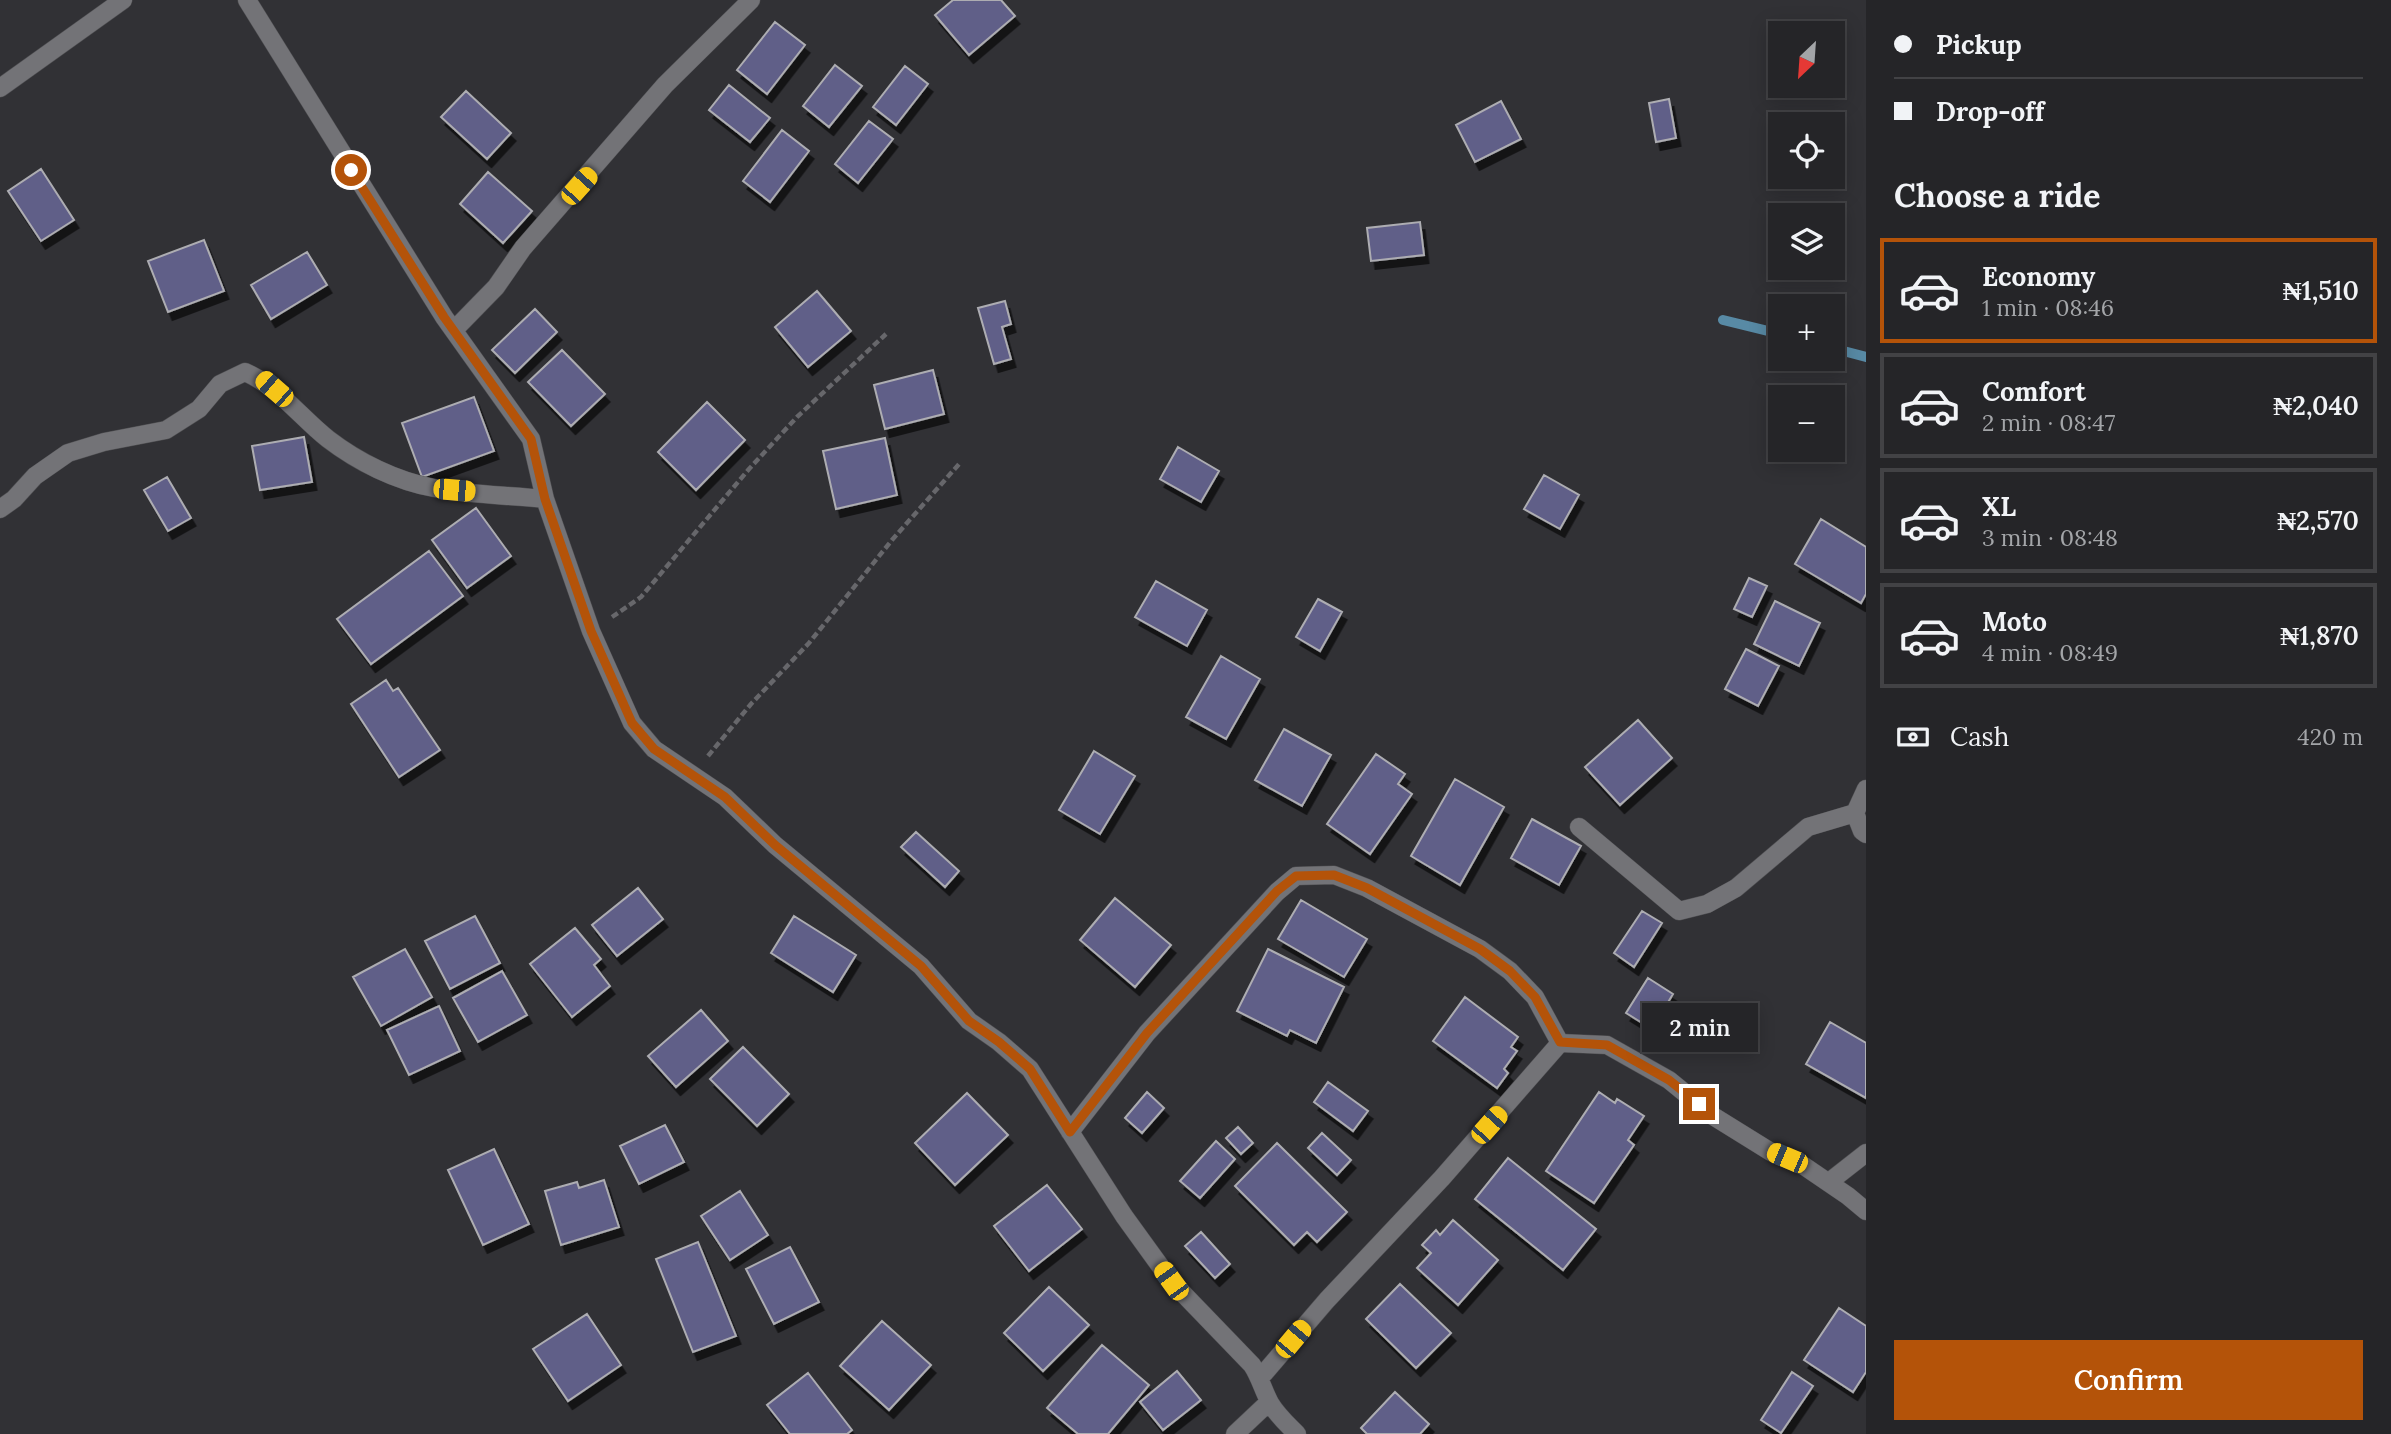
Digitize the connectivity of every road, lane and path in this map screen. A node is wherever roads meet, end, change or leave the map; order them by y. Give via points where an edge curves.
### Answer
1 (123, 0) edge
2 (247, 0) edge
3 (751, 0) edge
4 (0, 88) edge
5 (454, 330) junction
6 (886, 334) dead end
7 (960, 463) dead end
8 (545, 499) junction
9 (0, 509) edge
10 (591, 631) junction
11 (696, 778) junction
12 (1866, 789) edge
13 (1855, 813) junction
14 (1579, 827) dead end
15 (1866, 834) edge
16 (1560, 1042) junction
17 (1070, 1132) junction
18 (1866, 1153) edge
19 (1829, 1182) junction
20 (1866, 1212) edge
21 (1261, 1378) junction
22 (1269, 1402) junction
23 (1235, 1434) edge
24 (1297, 1434) edge

1 - 4 street
2 - 5 street
3 - 5 street via 665,85 523,248 496,287
5 - 8 street via 531,439
6 - 10 path via 797,417 641,597
7 - 11 path via 809,643 711,750
8 - 9 street via 433,488 364,463 327,438 264,380 246,372 220,384 199,409 166,430 68,453
8 - 10 street
10 - 11 street via 632,723 654,749
11 - 17 street via 725,797 775,845 921,966 969,1021 1030,1069
12 - 13 street
13 - 14 street via 1808,827 1736,888 1707,904 1679,911
13 - 15 street
16 - 17 street via 1535,997 1480,949 1367,888 1334,875 1296,876 1147,1033
16 - 19 street via 1607,1045 1669,1080 1713,1116 1771,1152
16 - 21 street
17 - 21 street via 1171,1281
18 - 19 street
19 - 20 street
21 - 22 street
22 - 23 street
22 - 24 street

